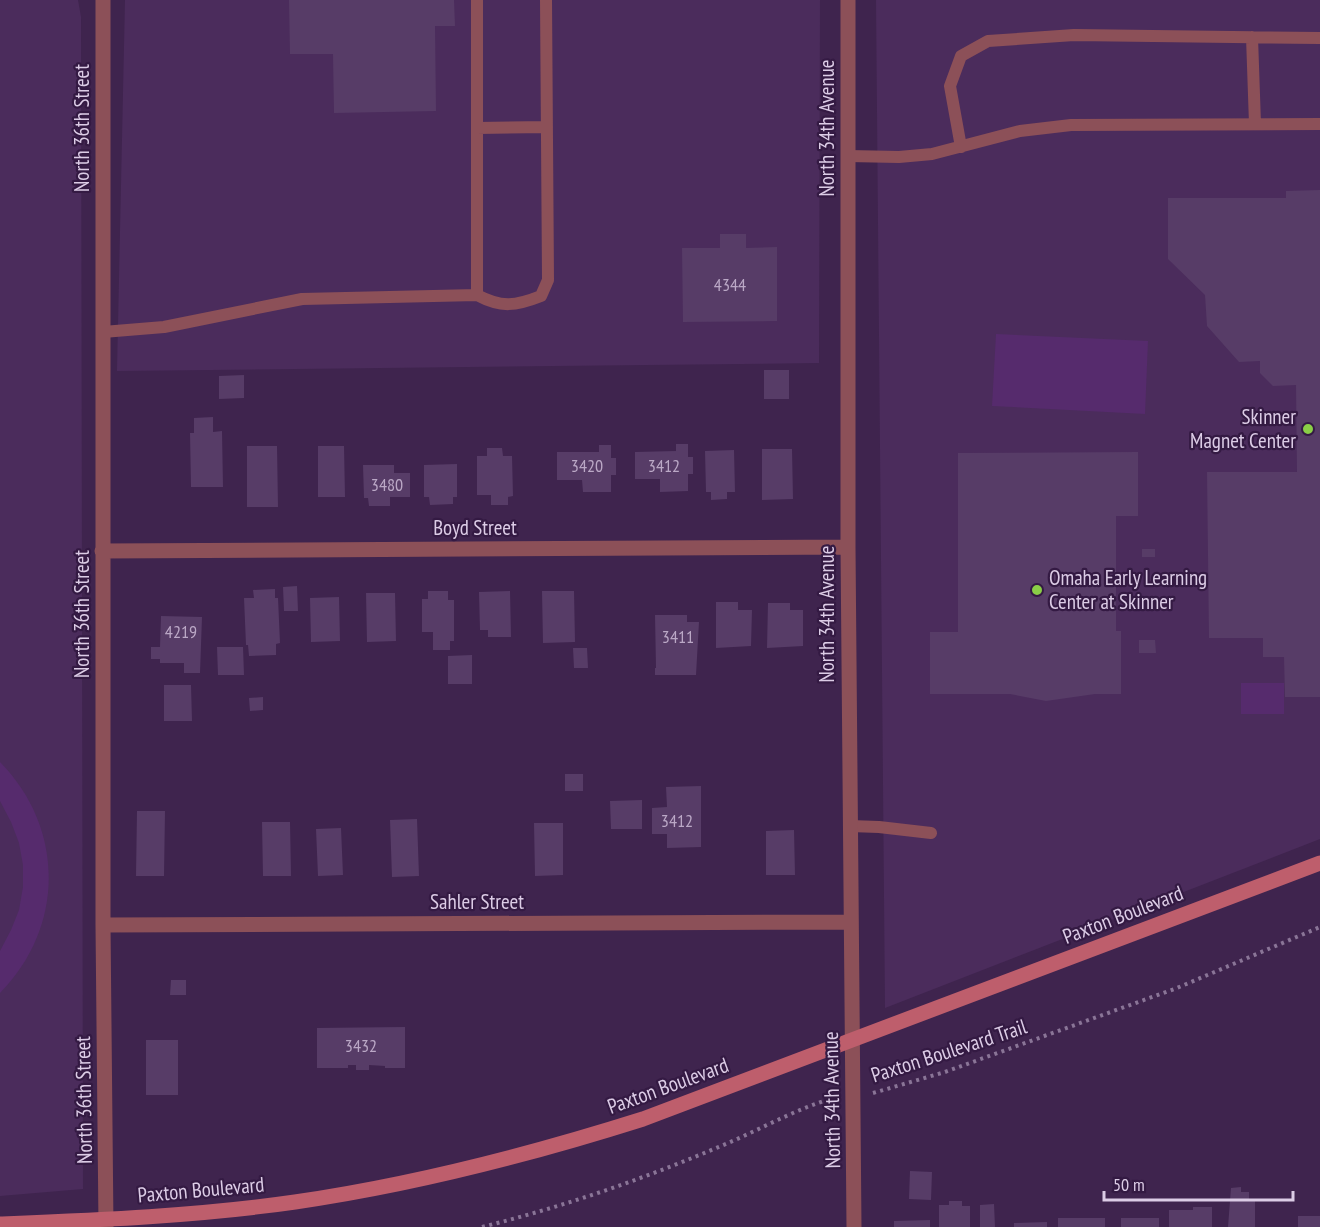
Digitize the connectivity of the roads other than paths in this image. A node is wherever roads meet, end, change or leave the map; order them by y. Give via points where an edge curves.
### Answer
1 (103, 0) edge
2 (477, 0) edge
3 (546, 0) edge
4 (848, 0) edge
5 (1252, 37) junction
6 (1320, 38) edge
7 (1255, 124) junction
8 (1320, 124) edge
9 (547, 127) junction
10 (477, 128) junction
11 (961, 147) junction
12 (848, 156) junction
13 (477, 295) junction
14 (103, 332) junction
15 (848, 547) junction
16 (102, 551) junction
17 (850, 826) junction
18 (930, 833) dead end
19 (1320, 863) edge
20 (850, 922) junction
21 (103, 925) junction
22 (852, 1040) junction
23 (106, 1223) edge
24 (0, 1224) edge
25 (855, 1227) edge

1 - 14 street, North 36th Street
2 - 10 lane
3 - 9 lane
4 - 12 street, North 34th Avenue
5 - 6 lane
5 - 7 lane
5 - 11 lane via 1074,35 988,41 961,56 950,86
7 - 8 lane
7 - 11 lane via 1071,125 1020,131
9 - 10 lane
9 - 13 lane via 548,280 541,296 520,304 493,303
10 - 13 lane
11 - 12 lane via 924,155
12 - 15 street, North 34th Avenue
13 - 14 lane via 302,299 164,327
14 - 16 street, North 36th Street
15 - 16 street, Boyd Street
15 - 17 street, North 34th Avenue
16 - 21 street, North 36th Street
17 - 18 lane
17 - 20 street, North 34th Avenue
19 - 22 street, Paxton Boulevard
20 - 21 street, Sahler Street
20 - 22 street, North 34th Avenue
21 - 23 street, North 36th Street
22 - 23 street, Paxton Boulevard via 644,1119 468,1169 293,1203
22 - 25 street, North 34th Avenue
23 - 24 street, Paxton Boulevard

